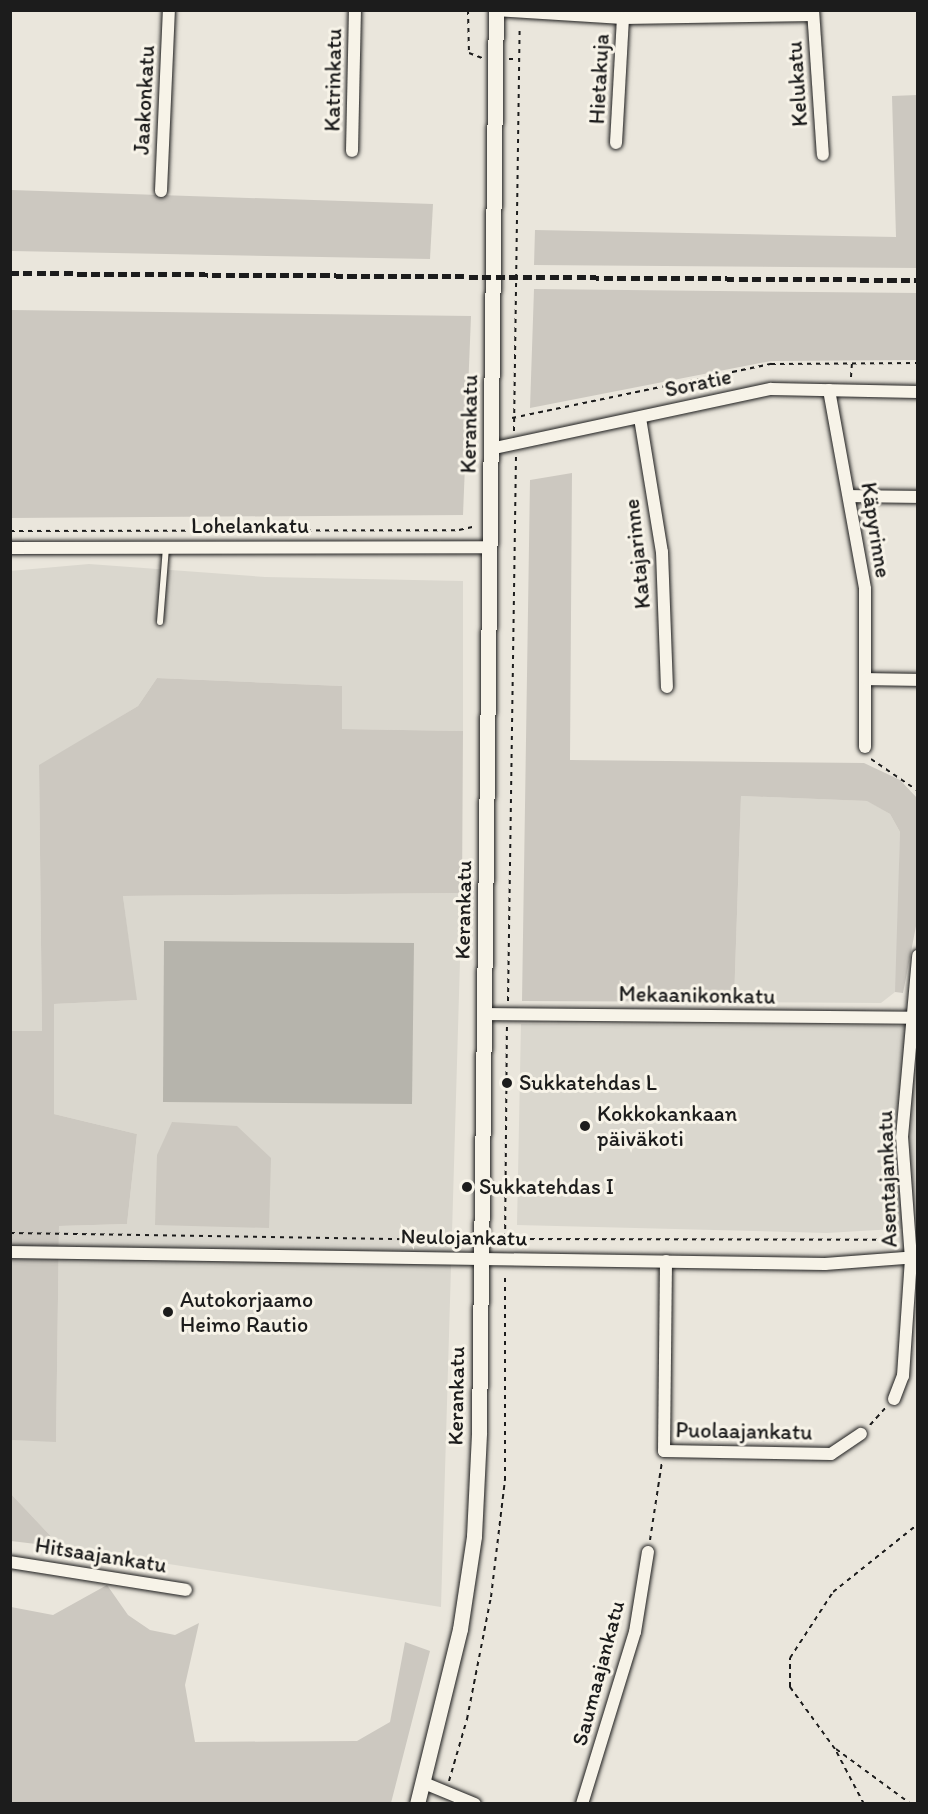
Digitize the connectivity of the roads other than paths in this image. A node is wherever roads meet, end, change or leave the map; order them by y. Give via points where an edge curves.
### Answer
1 (169, 10) edge
2 (355, 10) edge
3 (496, 10) edge
4 (520, 12) edge
5 (813, 13) edge
6 (623, 18) junction
7 (616, 143) dead end
8 (352, 151) dead end
9 (823, 155) dead end
10 (161, 191) dead end
11 (829, 390) junction
12 (918, 392) edge
13 (640, 418) junction
14 (490, 449) junction
15 (850, 496) junction
16 (918, 497) edge
17 (166, 546) junction
18 (489, 547) junction
19 (10, 548) edge
20 (160, 622) dead end
21 (867, 679) junction
22 (918, 680) edge
23 (668, 687) dead end
24 (866, 747) road end
25 (918, 956) edge
26 (485, 1014) junction
27 (909, 1018) junction
28 (10, 1252) edge
29 (481, 1258) junction
30 (914, 1258) edge
31 (666, 1261) junction
32 (894, 1399) road end
33 (861, 1434) road end
34 (648, 1552) road end
35 (10, 1562) edge
36 (186, 1590) dead end
37 (424, 1783) junction
38 (417, 1803) edge
39 (475, 1803) edge
40 (582, 1803) edge

1 - 10 street, Jaakonkatu
2 - 8 street, Katrinkatu
3 - 4 street
3 - 14 street, Kerankatu
4 - 6 street
5 - 6 street
5 - 9 street, Kelukatu
6 - 7 street, Hietakuja
11 - 12 street, Soratie
11 - 13 street, Soratie via 771,389
11 - 15 street, Käpyrinne
13 - 14 street, Soratie
13 - 23 street, Katajarinne via 662,552
14 - 18 street, Kerankatu
15 - 16 street
15 - 21 street, Käpyrinne via 865,590
17 - 18 street, Lohelankatu
17 - 19 street, Lohelankatu
17 - 20 lane
18 - 26 street, Kerankatu
21 - 22 street
21 - 24 street, Käpyrinne
25 - 27 street, Asentajankatu
26 - 27 street, Mekaanikonkatu
26 - 29 street, Kerankatu
27 - 30 street, Asentajankatu via 902,1137
28 - 29 street, Neulojankatu
29 - 31 street, Neulojankatu
29 - 37 street, Kerankatu via 474,1536 443,1714
30 - 31 street, Neulojankatu via 825,1264
30 - 32 street, Asentajankatu via 903,1376
31 - 33 street, Puolaajankatu via 664,1451 831,1454
34 - 40 street, Saumaajankatu via 635,1632
35 - 36 street, Hitsaajankatu
37 - 38 street, Kerankatu
37 - 39 street

